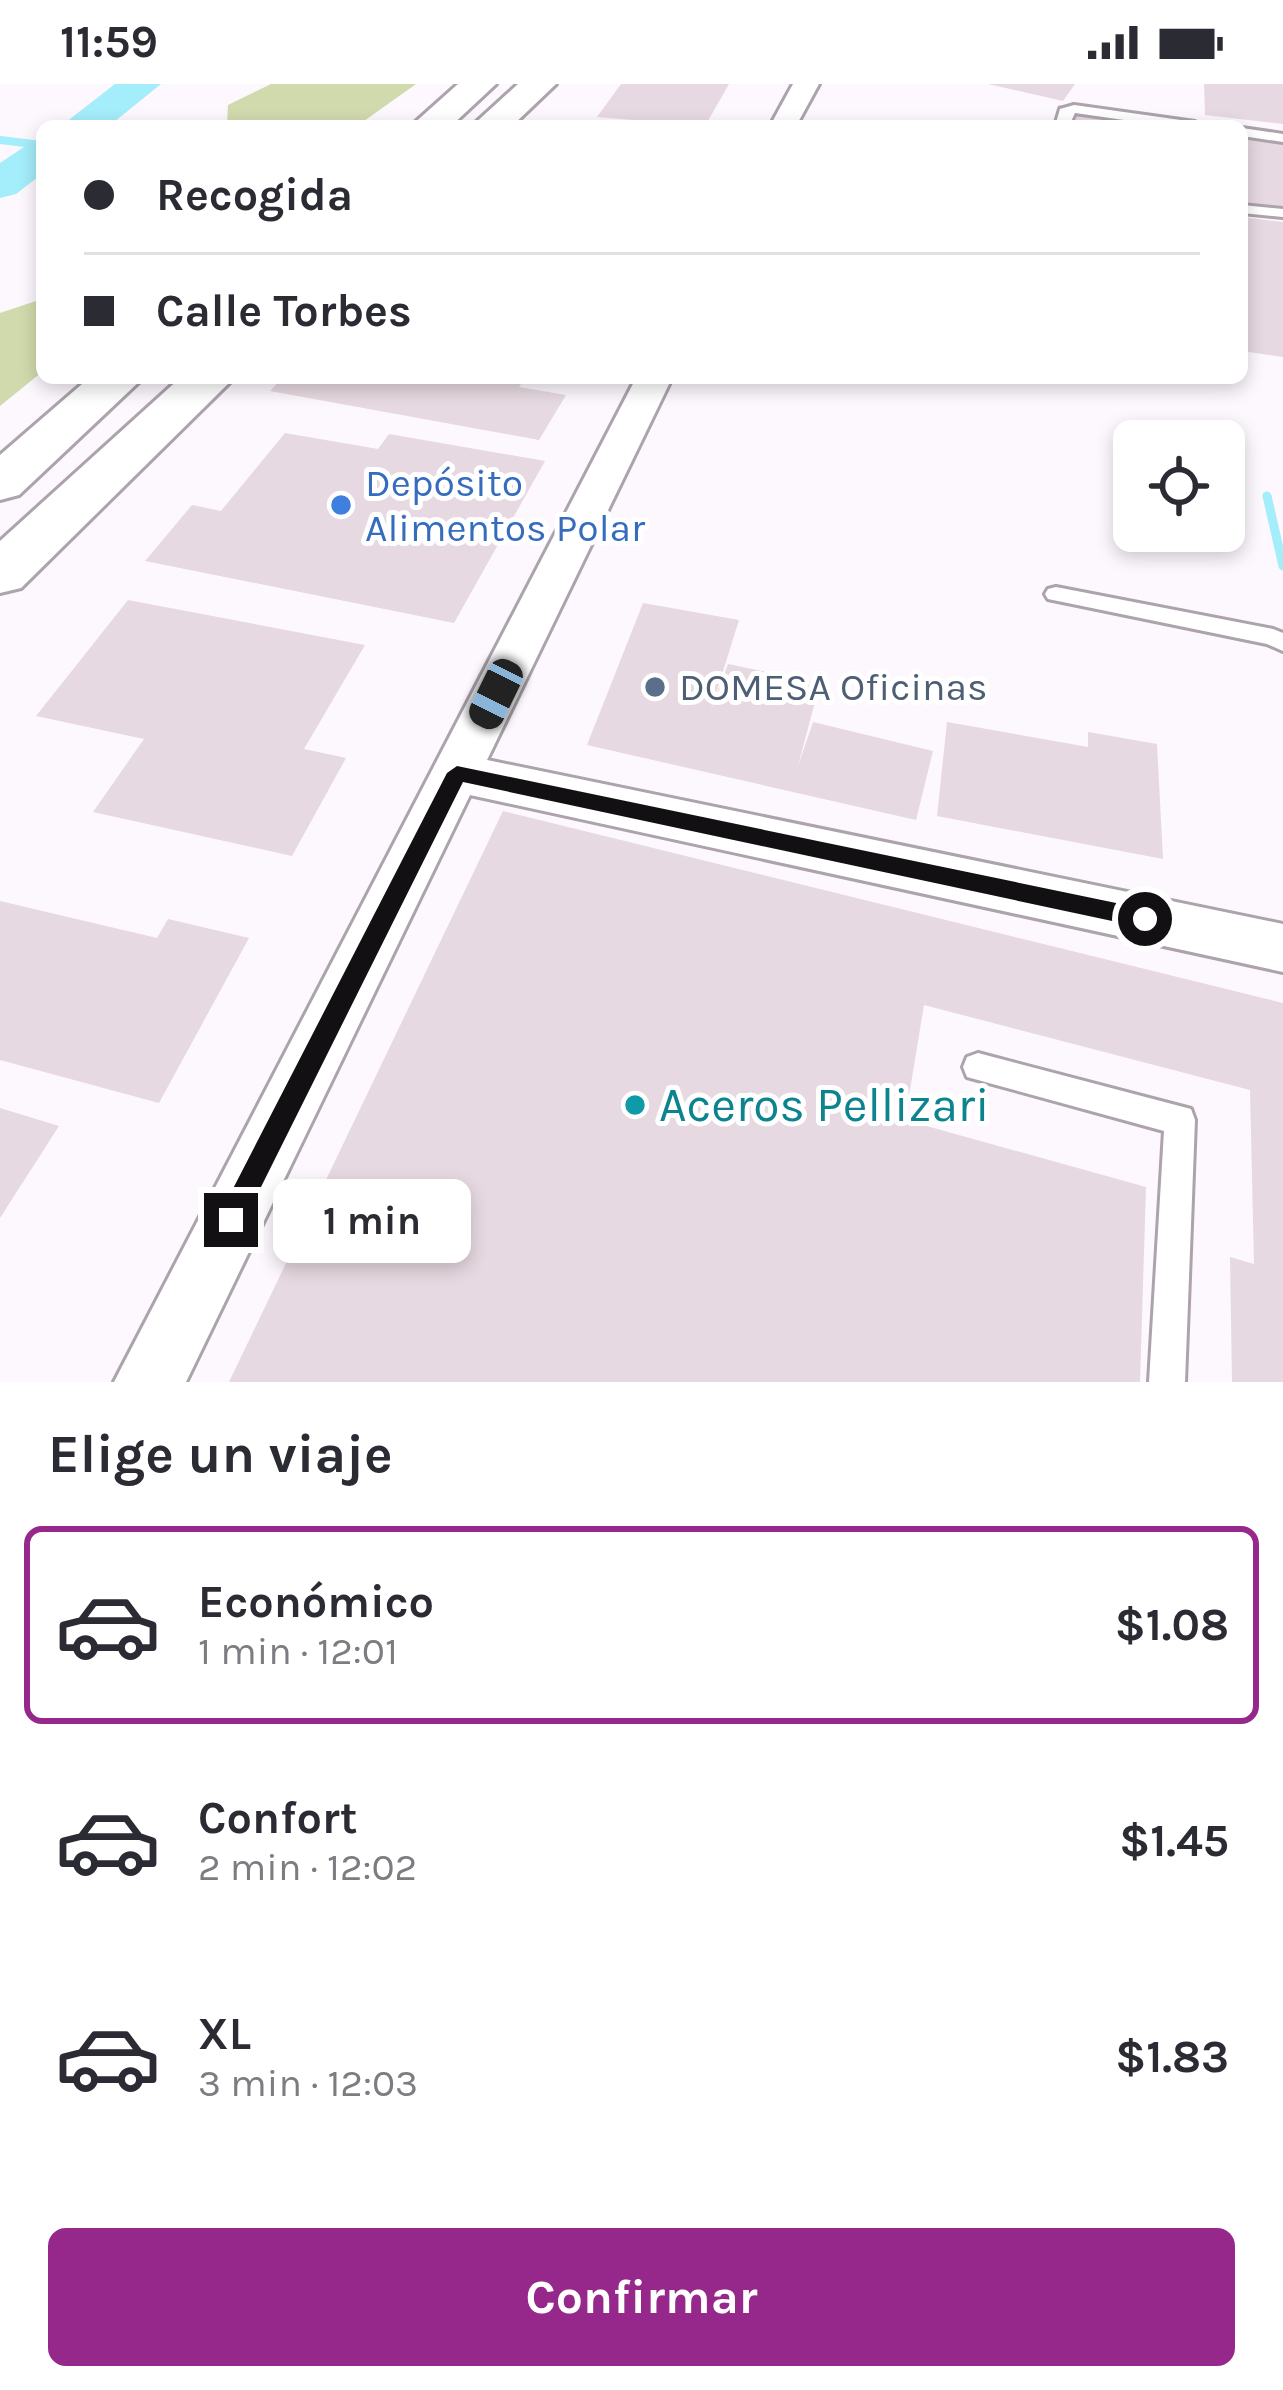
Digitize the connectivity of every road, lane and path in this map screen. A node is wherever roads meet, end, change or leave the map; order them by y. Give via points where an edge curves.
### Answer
1 (479, 84) edge
2 (539, 84) edge
3 (806, 84) edge
4 (437, 120) edge
5 (497, 120) edge
6 (787, 120) edge
7 (1064, 120) edge
8 (1130, 120) edge
9 (1248, 133) edge
10 (1283, 138) edge
11 (1248, 210) edge
12 (1283, 213) edge
13 (111, 384) edge
14 (203, 384) edge
15 (651, 384) edge
16 (0, 483) edge
17 (6, 570) edge
18 (1056, 594) dead end
19 (1283, 644) edge
20 (457, 773) junction
21 (1283, 948) edge
22 (978, 1067) dead end
23 (149, 1382) edge
24 (1167, 1382) edge

1 - 4 highway
2 - 5 highway
3 - 6 street
7 - 8 lane via 1074,109
9 - 10 lane
11 - 12 lane
13 - 16 highway
14 - 17 highway
15 - 20 street
18 - 19 lane
20 - 21 street
20 - 23 street
22 - 24 lane via 1180,1120

